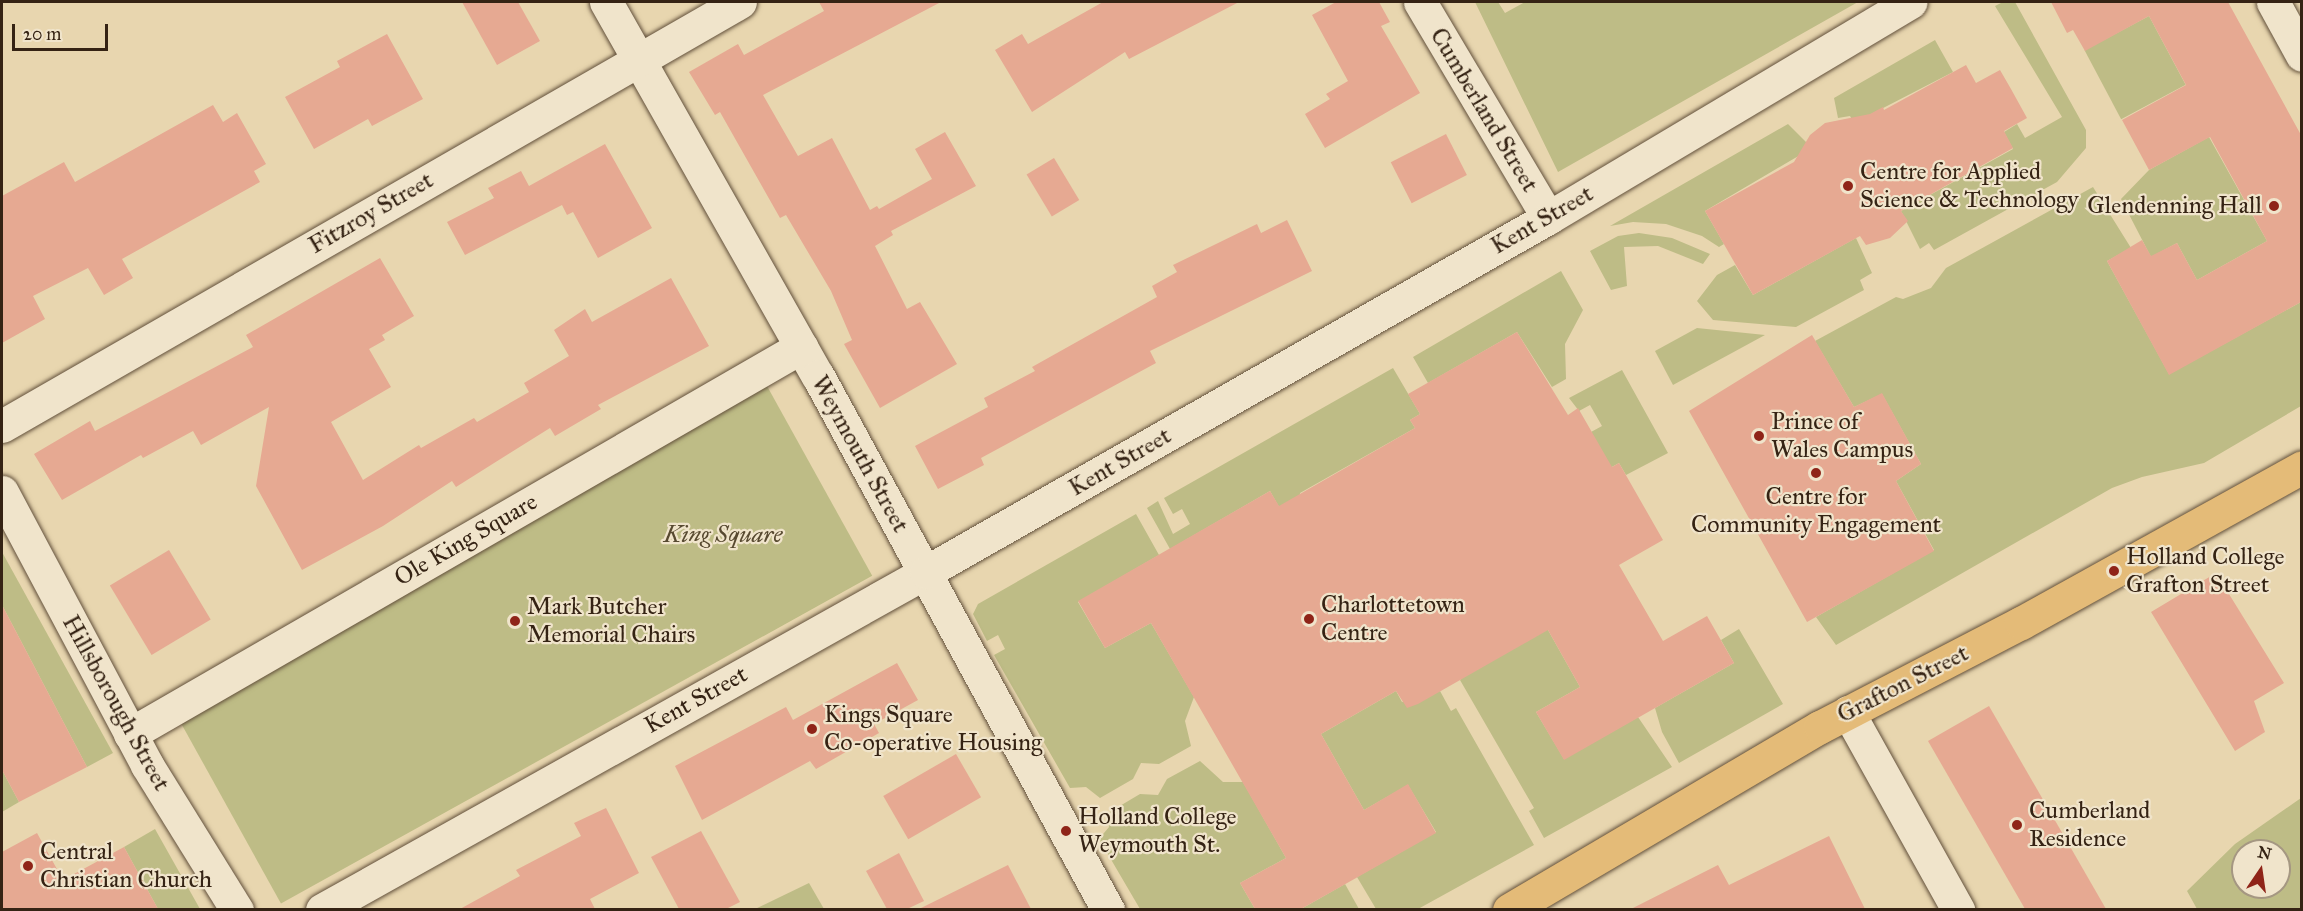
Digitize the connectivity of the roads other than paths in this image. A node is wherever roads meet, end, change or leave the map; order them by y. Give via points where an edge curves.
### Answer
1 (606, 2) edge
2 (740, 2) edge
3 (1420, 2) edge
4 (1911, 2) edge
5 (2273, 2) edge
6 (2301, 55) edge
7 (638, 60) junction
8 (1548, 218) junction
9 (801, 347) junction
10 (2, 426) edge
11 (2301, 467) edge
12 (2, 492) edge
13 (926, 572) junction
14 (1848, 712) junction
15 (130, 734) junction
16 (237, 909) edge
17 (322, 909) edge
18 (1108, 909) edge
19 (1509, 909) edge
20 (1958, 909) edge

1 - 7 street, Weymouth Street
2 - 7 street, Fitzroy Street
3 - 8 street, Cumberland Street
4 - 8 street, Kent Street
5 - 6 street
7 - 9 street, Weymouth Street
7 - 10 street, Fitzroy Street
8 - 13 street, Kent Street
9 - 13 street, Weymouth Street
9 - 15 street, Ole King Square
11 - 14 main road, Grafton Street via 2021,623
12 - 15 street, Hillsborough Street
13 - 17 street, Kent Street
13 - 18 street, Weymouth Street
14 - 19 main road, Grafton Street
14 - 20 street
15 - 16 street, Hillsborough Street

